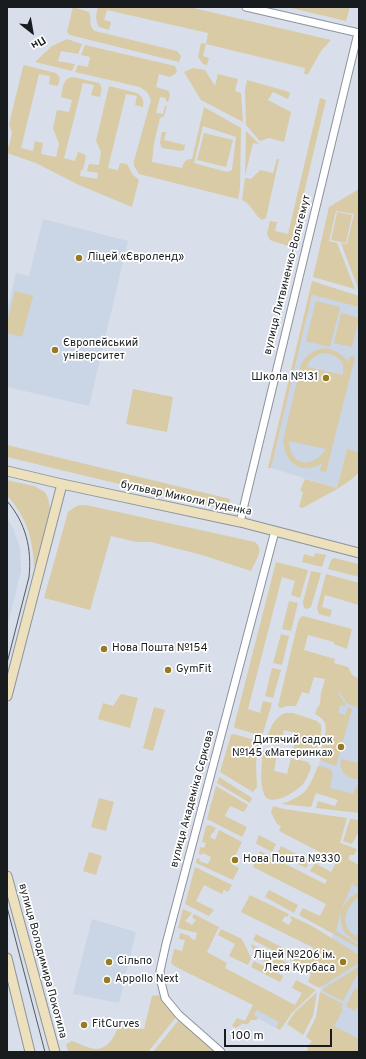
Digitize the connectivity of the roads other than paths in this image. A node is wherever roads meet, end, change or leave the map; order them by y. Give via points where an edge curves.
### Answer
1 (246, 7) edge
2 (359, 33) edge
3 (7, 471) edge
4 (62, 484) junction
5 (240, 522) junction
6 (275, 531) junction
7 (359, 554) edge
8 (7, 696) edge
9 (7, 876) edge
10 (7, 958) edge
11 (30, 1052) edge
12 (55, 1052) edge
13 (221, 1052) edge

1 - 2 street
2 - 5 street, вулиця Литвиненко-Вольгемут
3 - 4 street, бульвар Миколи Руденка
4 - 5 street, бульвар Миколи Руденка
4 - 8 street
5 - 6 street, бульвар Миколи Руденка
6 - 7 street, бульвар Миколи Руденка
6 - 13 street, вулиця Академіка Сєркова via 160,971 165,998 179,1015
9 - 12 street, вулиця Володимира Покотила
10 - 11 street

